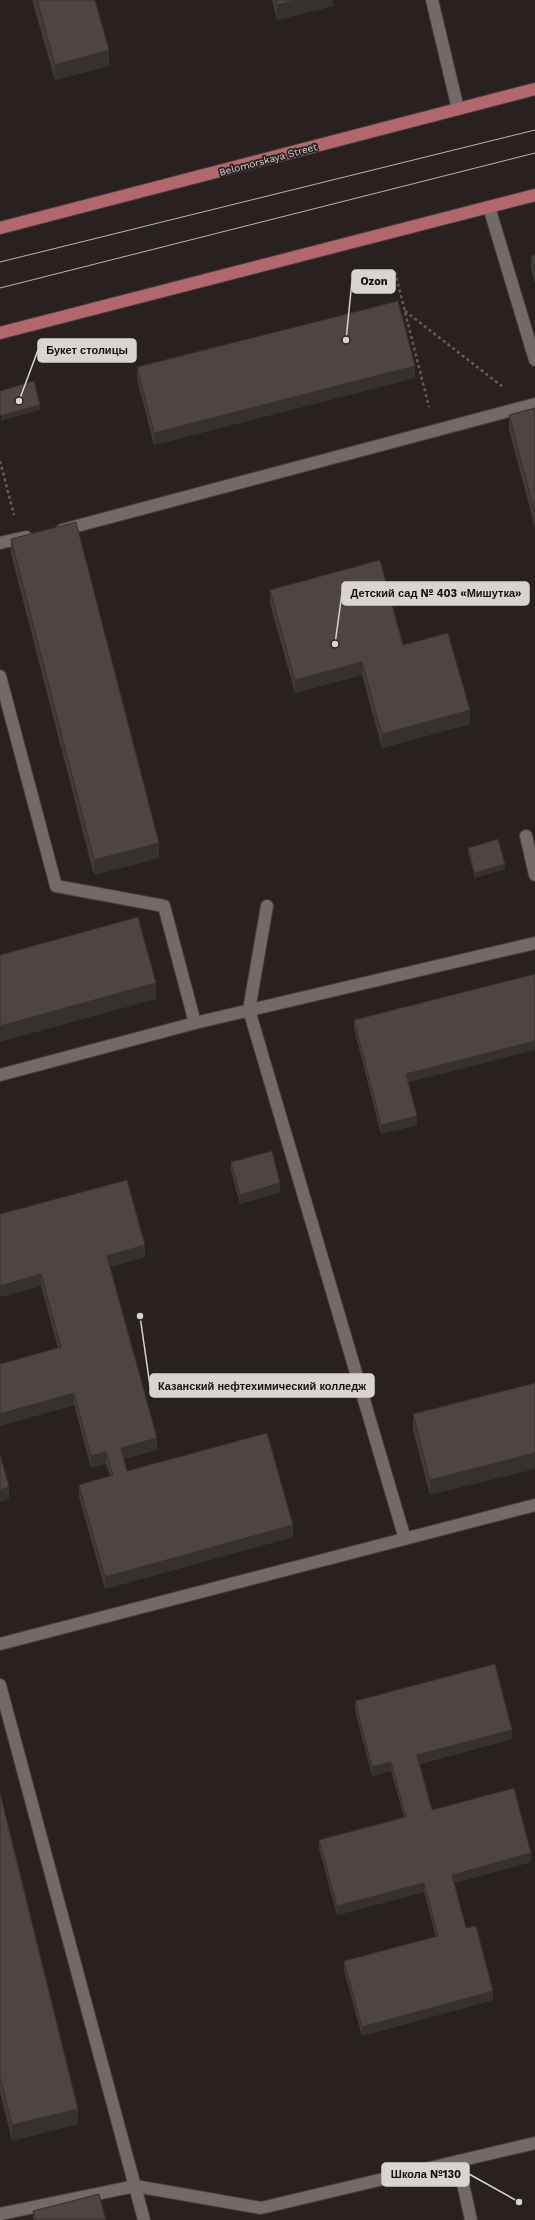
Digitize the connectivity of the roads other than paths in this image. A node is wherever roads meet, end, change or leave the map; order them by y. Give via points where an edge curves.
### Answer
1 (432, 0) edge
2 (535, 89) edge
3 (458, 110) junction
4 (535, 195) edge
5 (489, 207) junction
6 (0, 228) edge
7 (0, 333) edge
8 (535, 360) edge
9 (531, 405) edge
10 (49, 533) edge
11 (35, 536) edge
12 (0, 543) edge
13 (0, 676) edge
14 (526, 836) dead end
15 (535, 875) edge
16 (267, 906) dead end
17 (535, 943) edge
18 (249, 1010) junction
19 (195, 1023) junction
20 (0, 1075) edge
21 (535, 1505) edge
22 (405, 1539) junction
23 (0, 1644) edge
24 (0, 1685) edge
25 (535, 2143) edge
26 (458, 2161) junction
27 (135, 2186) junction
28 (0, 2214) edge
29 (144, 2220) edge
30 (471, 2220) edge

1 - 3 lane
2 - 3 main road, Belomorskaya Street
3 - 6 main road, Belomorskaya Street
4 - 5 main road
5 - 7 main road
5 - 8 lane
9 - 10 lane
11 - 12 lane
13 - 19 lane via 56,886 164,906
14 - 15 lane
16 - 18 lane
17 - 18 lane
18 - 19 lane
18 - 22 lane
19 - 20 lane
21 - 22 lane
22 - 23 lane
24 - 27 lane
25 - 26 lane
26 - 27 lane via 262,2208
26 - 30 lane
27 - 28 lane
27 - 29 lane

